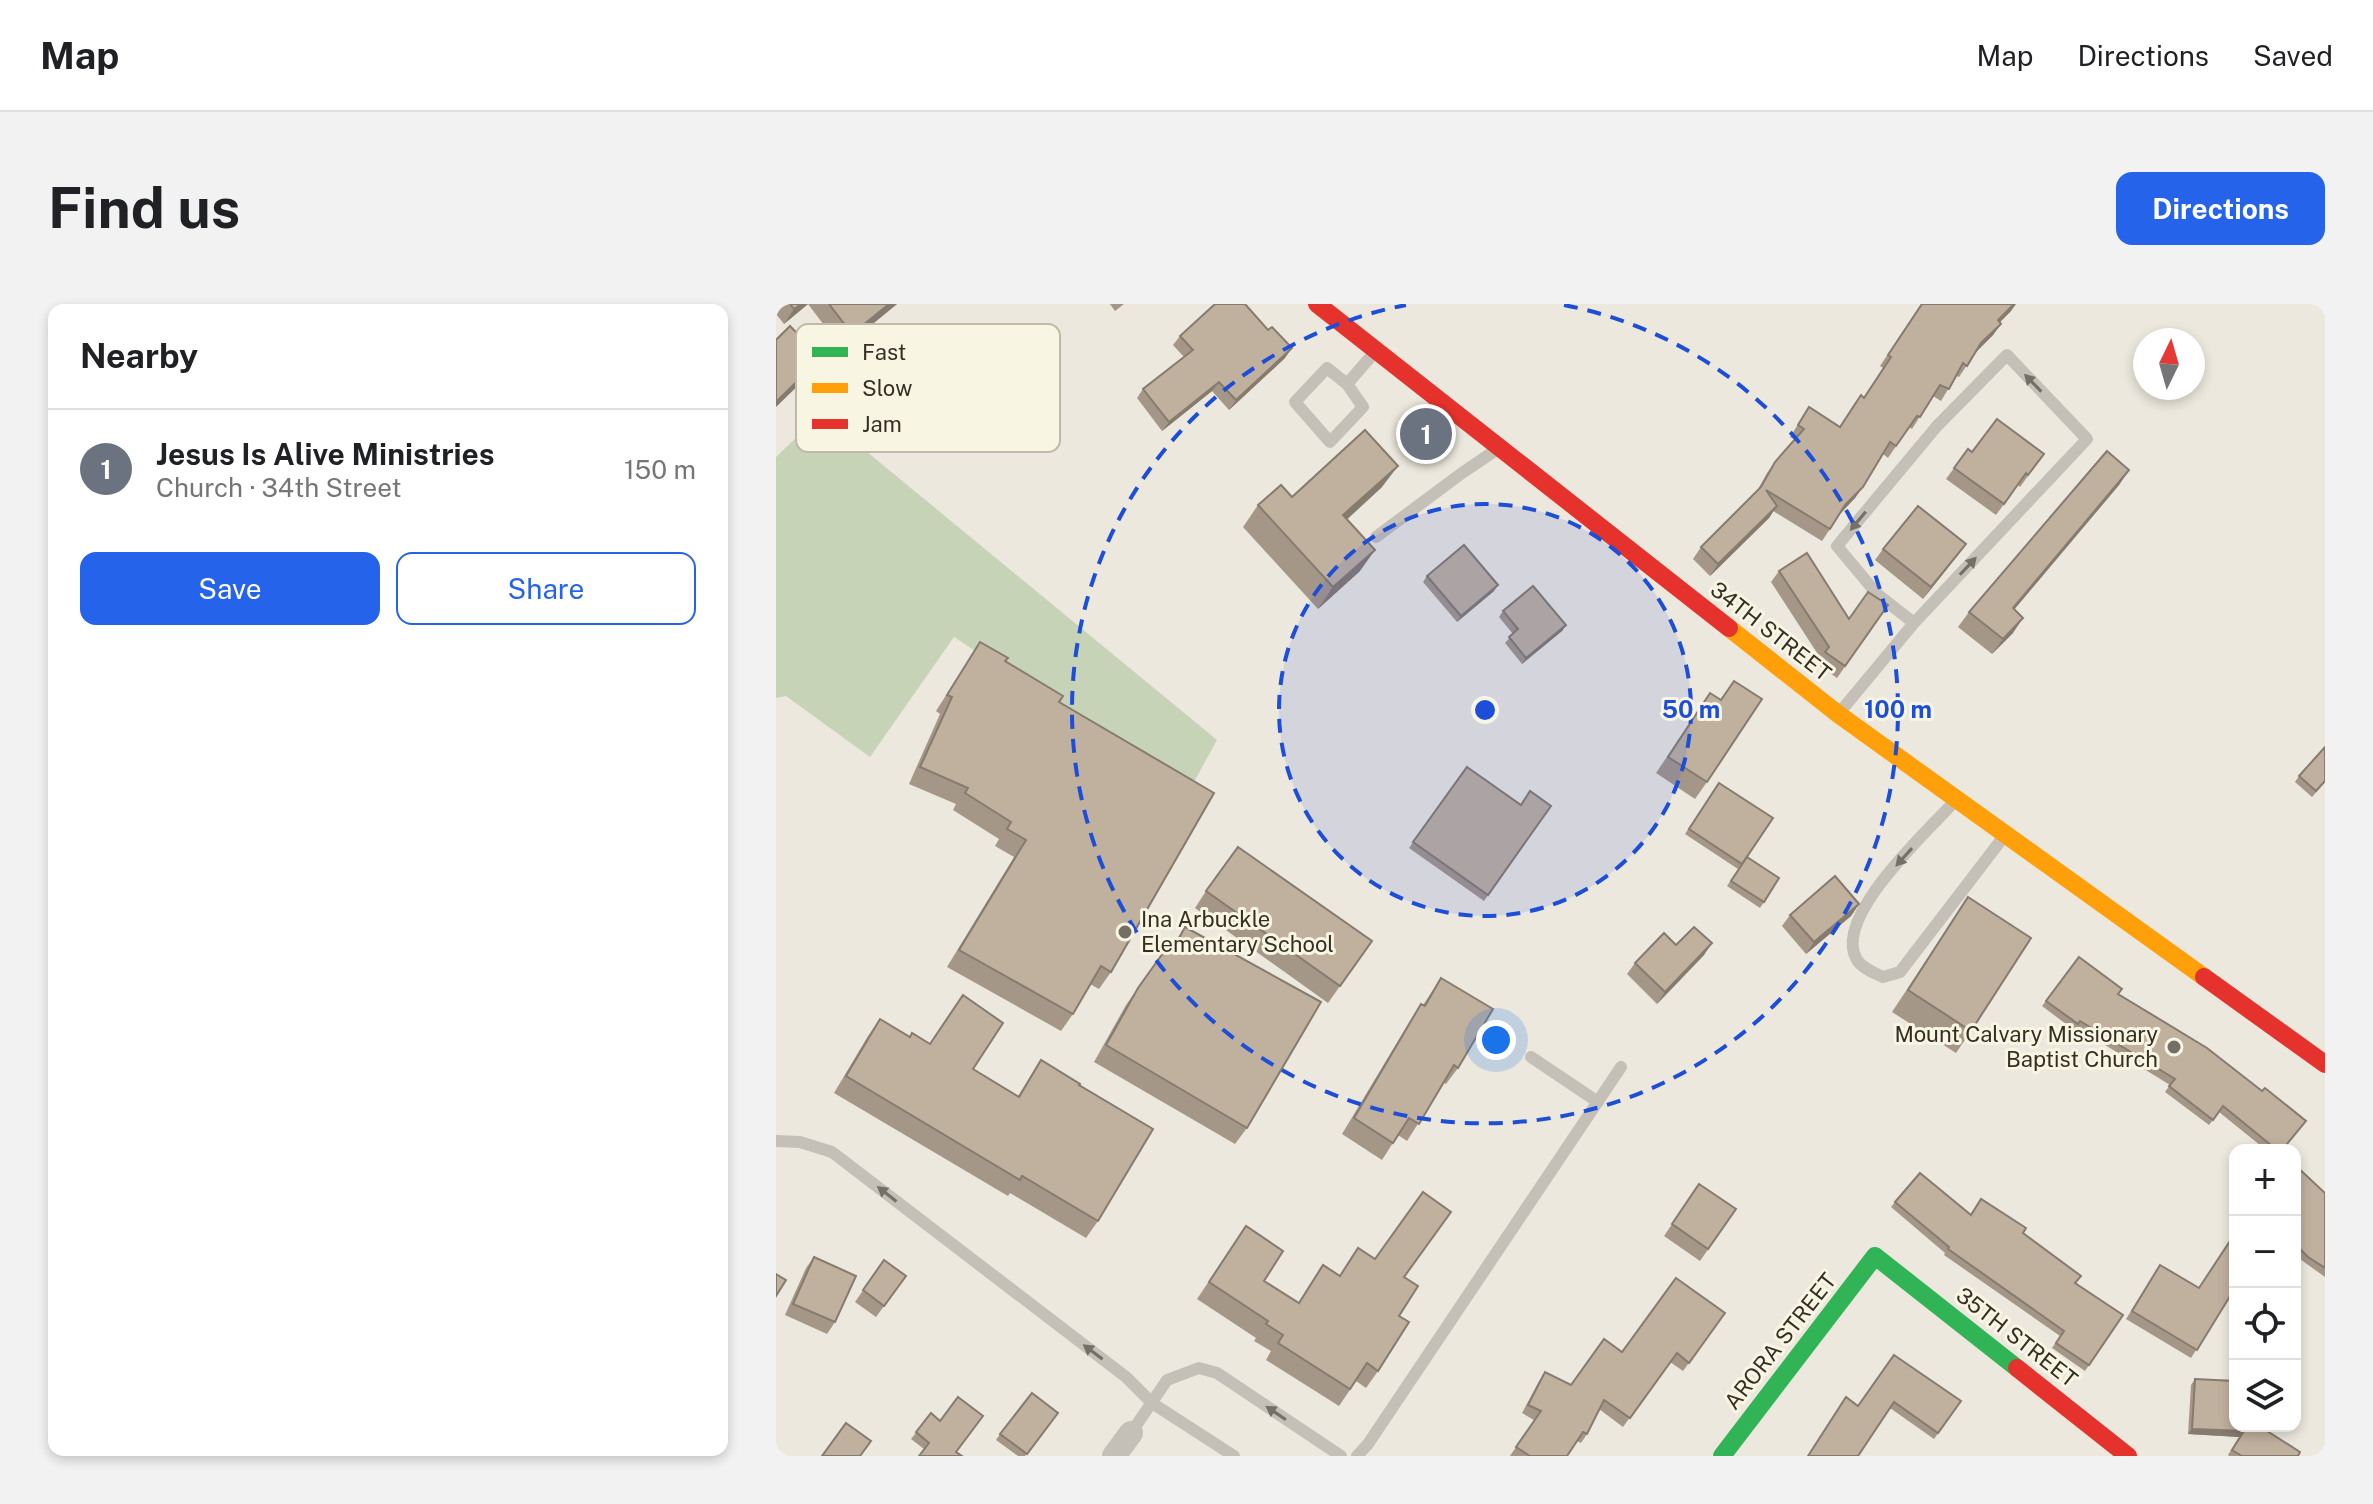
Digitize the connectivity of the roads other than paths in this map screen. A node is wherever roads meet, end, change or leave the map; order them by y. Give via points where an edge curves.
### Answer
1 (1317, 304) edge
2 (1376, 350) junction
3 (1347, 384) junction
4 (1500, 448) junction
5 (1376, 537) dead end
6 (1914, 623) junction
7 (1838, 714) junction
8 (1956, 799) junction
9 (2006, 835) junction
10 (1531, 1057) dead end
11 (2325, 1064) edge
12 (1621, 1067) dead end
13 (1598, 1102) junction
14 (776, 1141) edge
15 (1875, 1256) joint
16 (1152, 1403) junction
17 (1131, 1433) joint
18 (1114, 1456) edge
19 (1234, 1456) edge
20 (1341, 1456) edge
21 (1357, 1456) edge
22 (1722, 1456) edge
23 (2128, 1456) edge

1 - 2 street, 34TH STREET
2 - 3 lane
2 - 4 street, 34TH STREET
3 - 3 lane via 1327,368 1295,402 1330,442 1363,407
4 - 5 lane
4 - 7 street, 34TH STREET
6 -> 6 lane via 2087,439 2007,355 1937,426 1837,546 1877,594
6 - 7 lane
7 - 8 street, 34TH STREET
8 - 9 street, 34TH STREET
8 -> 9 lane via 1867,899 1855,922 1857,959 1869,970 1883,977 1900,972
9 - 11 street, 34TH STREET
10 - 13 lane
12 - 13 lane
13 - 21 lane
16 -> 14 lane via 1126,1377 832,1152
15 - 22 street, ARORA STREET
15 - 23 street, 35TH STREET
16 - 17 lane
16 - 19 lane
20 -> 16 lane via 1217,1373 1199,1368 1167,1380
17 - 18 street

